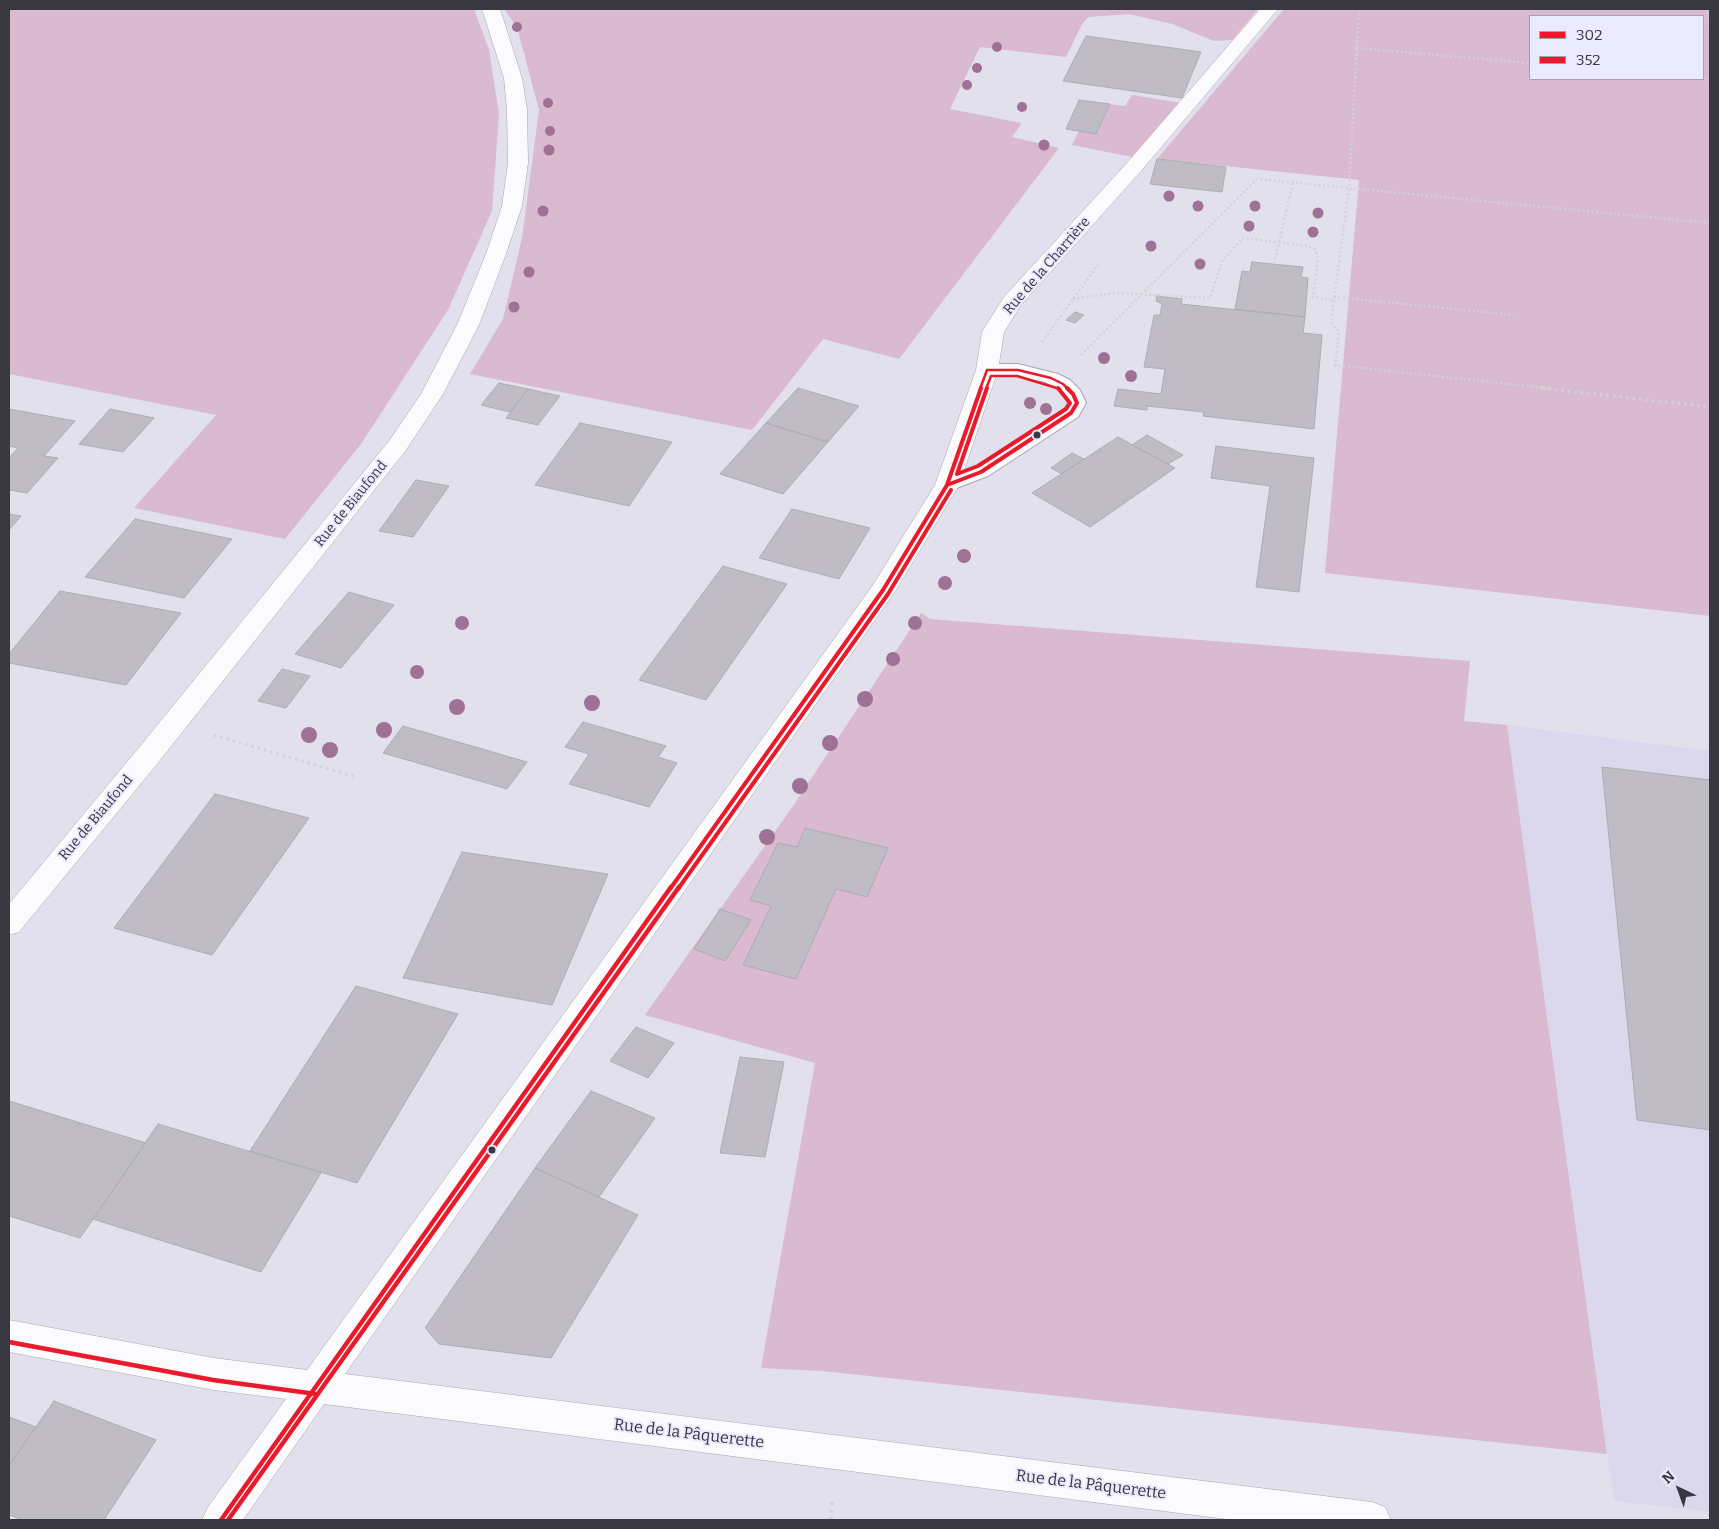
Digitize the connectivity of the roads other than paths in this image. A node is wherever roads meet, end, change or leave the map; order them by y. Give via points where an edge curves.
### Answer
1 (491, 9) edge
2 (1269, 9) edge
3 (987, 370) junction
4 (947, 485) junction
5 (9, 924) edge
6 (9, 1336) edge
7 (317, 1388) junction
8 (221, 1520) edge
9 (1372, 1520) edge

1 - 5 street, Rue de Biaufond via 513,78 517,110 518,163 512,206 468,325 432,394 398,445
2 - 3 street, Rue de la Charrière via 1134,167 1012,302 993,332
3 - 4 street, Rue de la Charrière
3 - 4 lane via 1018,370 1051,378 1063,384 1077,403 1071,413 981,472
4 - 7 street, Rue de la Charrière via 883,590
6 - 7 street, Rue de la Pâquerette via 214,1374
7 - 8 street, Rue de la Charrière
7 - 9 street, Rue de la Pâquerette

